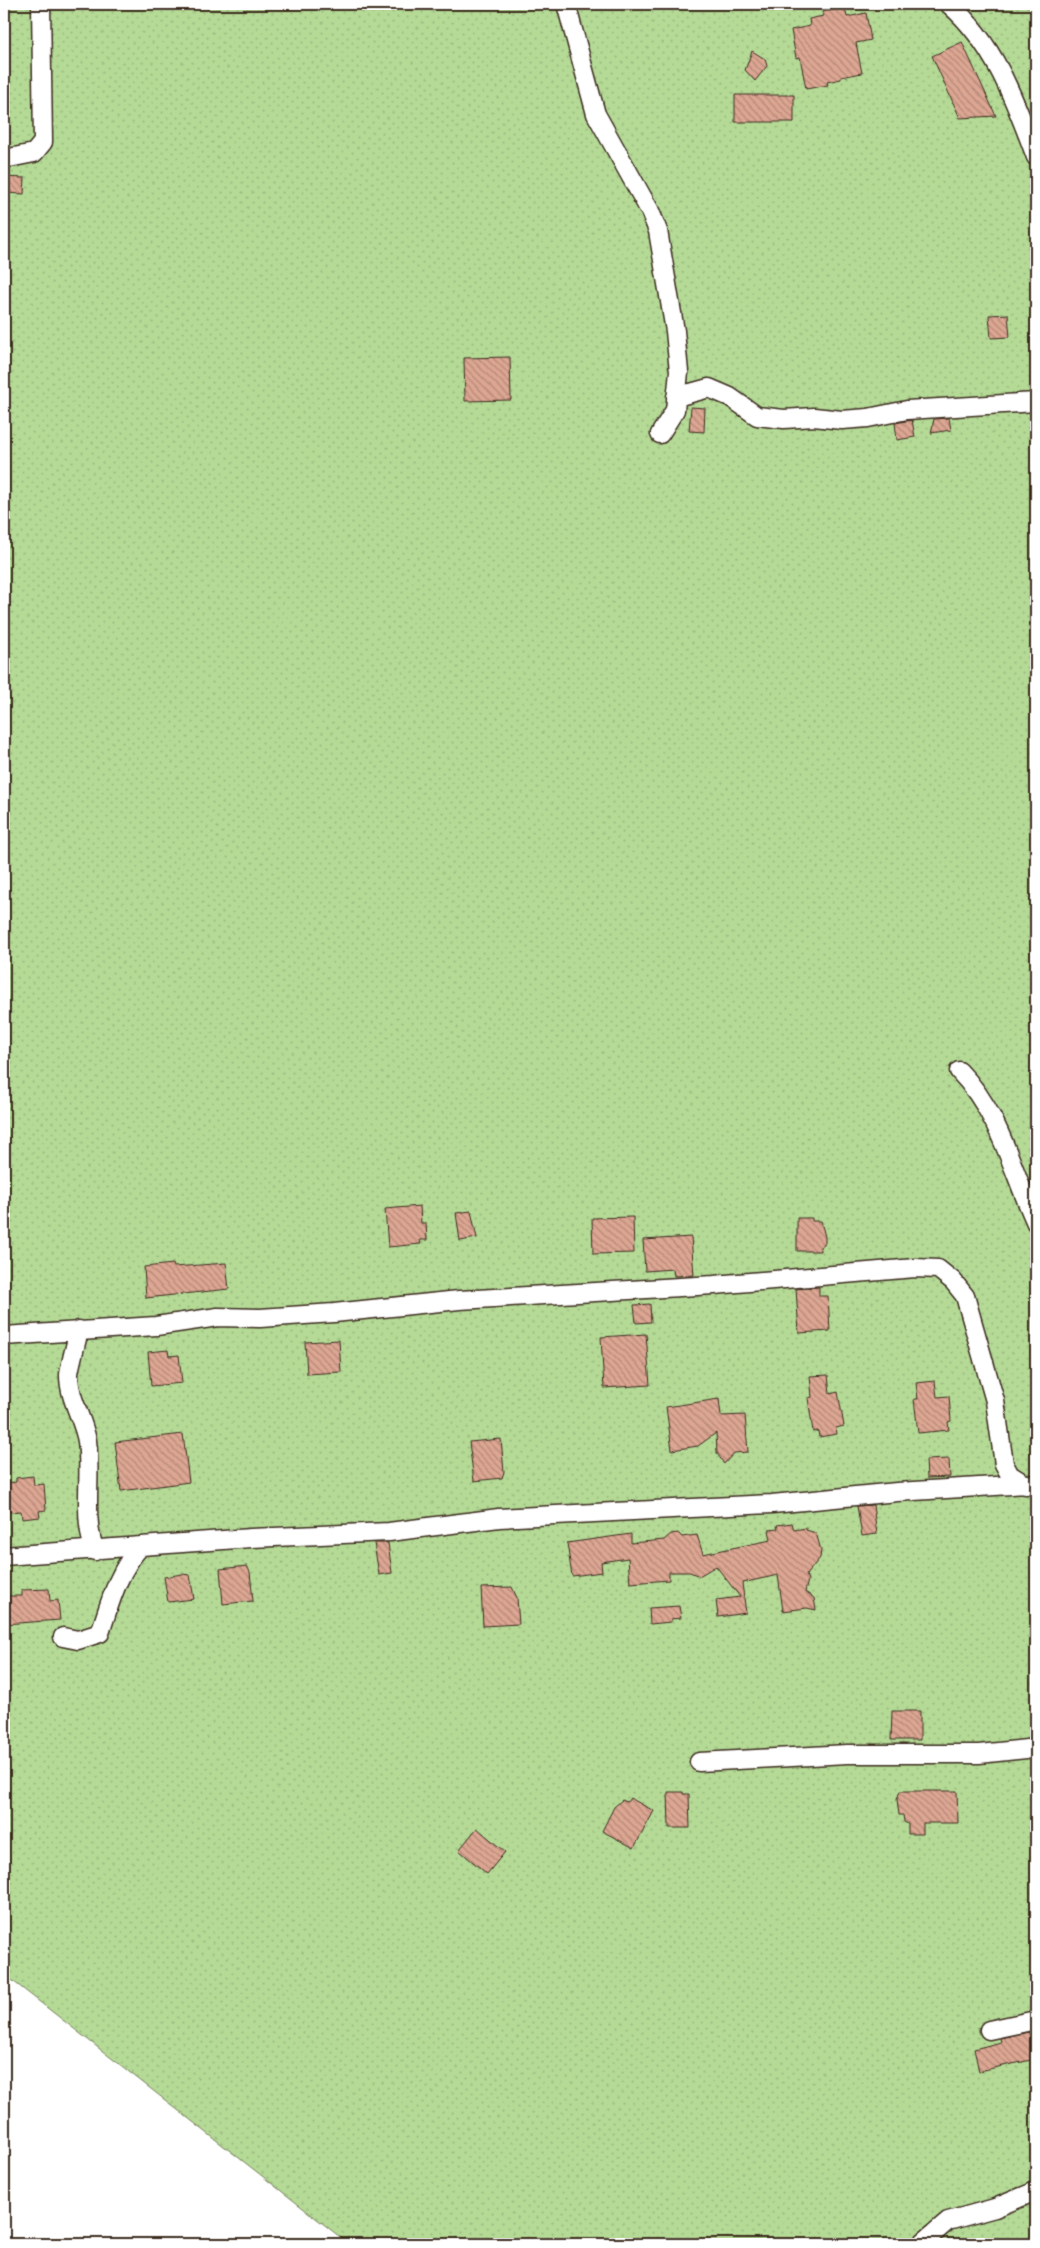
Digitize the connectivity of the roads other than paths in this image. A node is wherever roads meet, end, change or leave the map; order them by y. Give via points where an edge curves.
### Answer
1 (41, 4) edge
2 (566, 4) edge
3 (948, 4) edge
4 (1036, 157) edge
5 (4, 160) edge
6 (676, 397) junction
7 (1036, 402) edge
8 (660, 434) dead end
9 (959, 1071) dead end
10 (1036, 1223) edge
11 (79, 1330) junction
12 (4, 1336) edge
13 (1031, 1484) edge
14 (140, 1547) junction
15 (95, 1551) junction
16 (4, 1556) edge
17 (63, 1637) dead end
18 (1036, 1748) edge
19 (699, 1762) dead end
20 (1036, 2020) edge
21 (990, 2030) dead end
22 (1036, 2191) edge
23 (921, 2244) edge

1 - 5 street via 43,142 34,153
2 - 6 street via 596,114 646,203 658,231 675,331 679,372
3 - 4 street via 968,20 994,58
6 - 7 street via 709,388 730,397 757,416 842,420 907,410
6 - 8 street via 675,410
9 - 10 street via 977,1089 994,1118
11 - 12 street
11 - 13 street via 156,1326 218,1317 260,1318 459,1300 714,1285 795,1276 938,1269 965,1296 977,1331 995,1401 1004,1464 1010,1475
11 - 15 street via 68,1374 74,1406 87,1441 89,1536
13 - 14 street via 772,1504 499,1518 389,1532
14 - 15 street
14 - 17 street via 129,1559 116,1586 100,1633 78,1640
15 - 16 street
18 - 19 street via 979,1754 847,1754
20 - 21 street
22 - 23 street via 995,2208 948,2221

